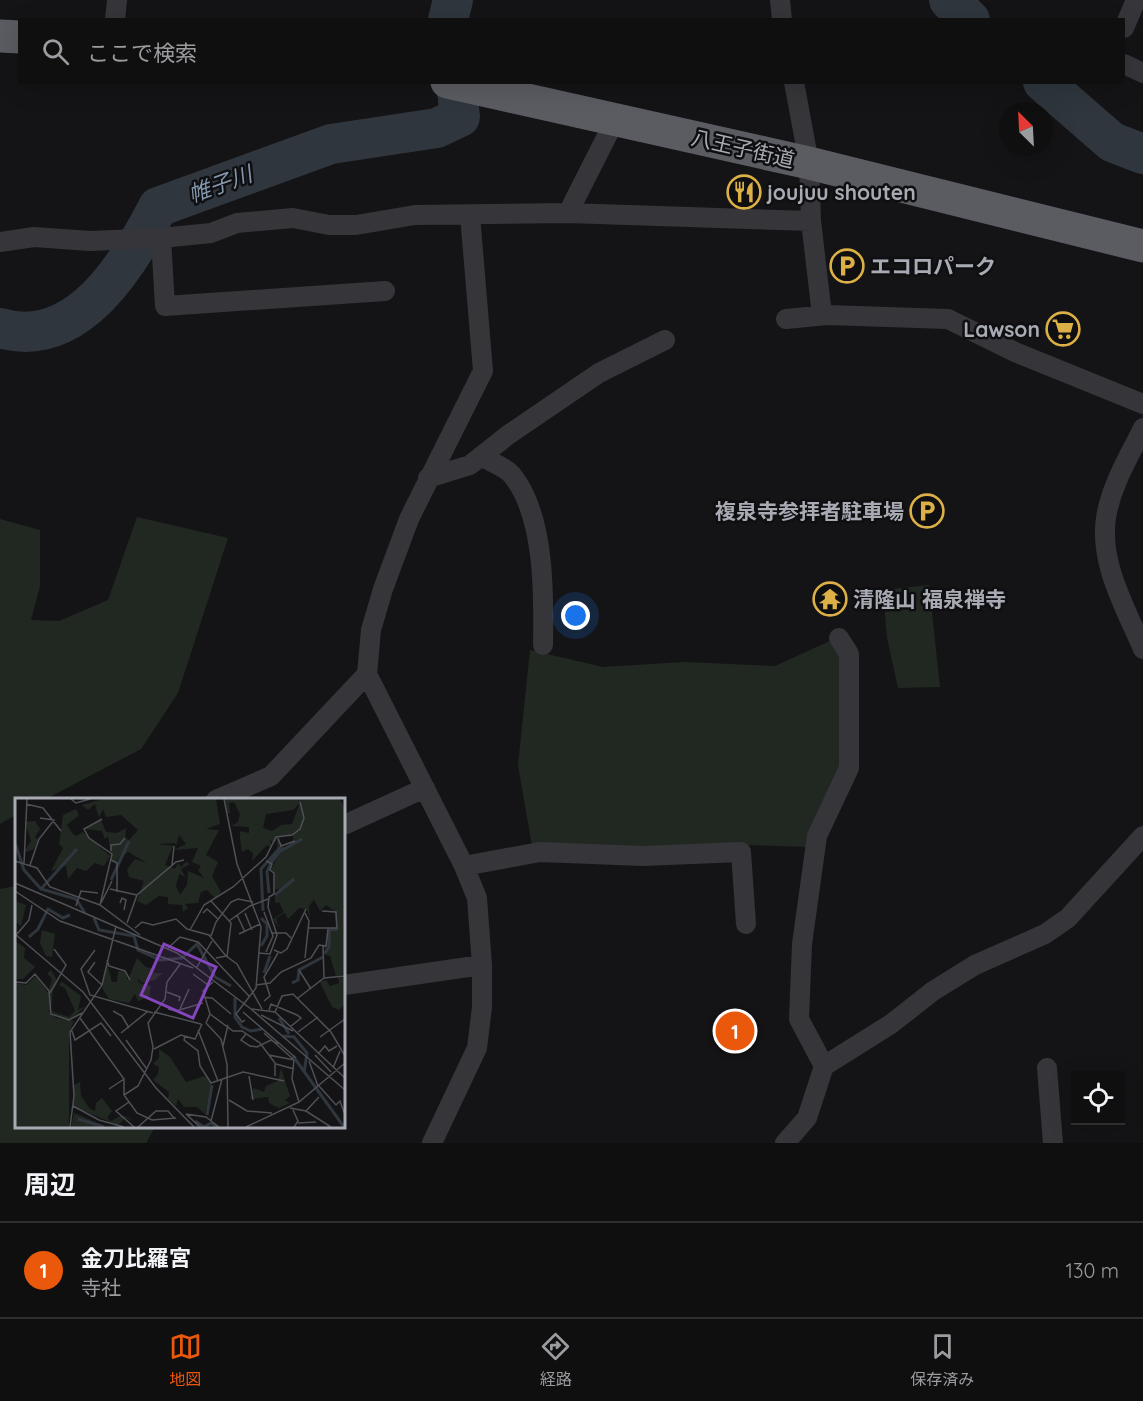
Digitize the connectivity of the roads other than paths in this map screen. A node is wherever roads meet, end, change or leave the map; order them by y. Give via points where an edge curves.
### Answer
1 (117, 0) edge
2 (780, 0) edge
3 (1136, 0) edge
4 (115, 18) edge
5 (782, 18) edge
6 (1125, 26) edge
7 (0, 36) edge
8 (18, 37) edge
9 (1125, 64) edge
10 (1143, 73) edge
11 (794, 84) edge
12 (459, 85) edge
13 (615, 120) junction
14 (809, 163) junction
15 (568, 213) junction
16 (470, 215) junction
17 (811, 221) junction
18 (162, 238) junction
19 (0, 242) edge
20 (1143, 246) edge
21 (385, 291) dead end
22 (825, 317) junction
23 (786, 319) dead end
24 (665, 340) dead end
25 (1143, 404) edge
26 (1143, 428) edge
27 (481, 456) junction
28 (428, 478) junction
29 (839, 638) dead end
30 (543, 645) dead end
31 (1143, 649) edge
32 (367, 674) junction
33 (425, 788) junction
34 (221, 798) edge
35 (345, 825) edge
36 (1143, 836) edge
37 (464, 867) junction
38 (746, 924) dead end
39 (482, 965) junction
40 (345, 984) edge
41 (824, 1066) junction
42 (1047, 1068) dead end
43 (432, 1143) edge
44 (785, 1143) edge
45 (1053, 1143) edge

1 - 4 street
2 - 5 street
3 - 6 street
7 - 8 highway
9 - 10 street
11 - 14 street
12 - 13 highway, 八王子街道
13 - 14 highway, 八王子街道
13 - 15 street
14 - 17 street
14 - 20 highway, 八王子街道
15 - 16 street
15 - 17 street
16 - 18 street via 415,215 356,225 293,218 237,223 211,233
16 - 28 street via 483,371
17 - 22 street
18 - 19 street via 34,237
18 - 21 street via 165,306
22 - 23 street
22 - 25 street via 948,320
24 - 27 street via 599,373
26 - 31 street via 1116,481 1106,518 1107,556
27 - 28 street via 470,465
27 - 30 street via 511,473 523,492 539,542 544,590
28 - 32 street via 383,588 371,630
29 - 41 street via 849,654 849,768 817,836 802,944 799,1019
32 - 33 street
32 - 34 street via 271,776
33 - 35 street
33 - 37 street
36 - 41 street via 1068,918 1045,934 975,965
37 - 38 street via 540,852 643,856 741,852
37 - 39 street via 477,898
39 - 40 street
39 - 43 street via 477,1047
41 - 44 street via 807,1118
42 - 45 street

